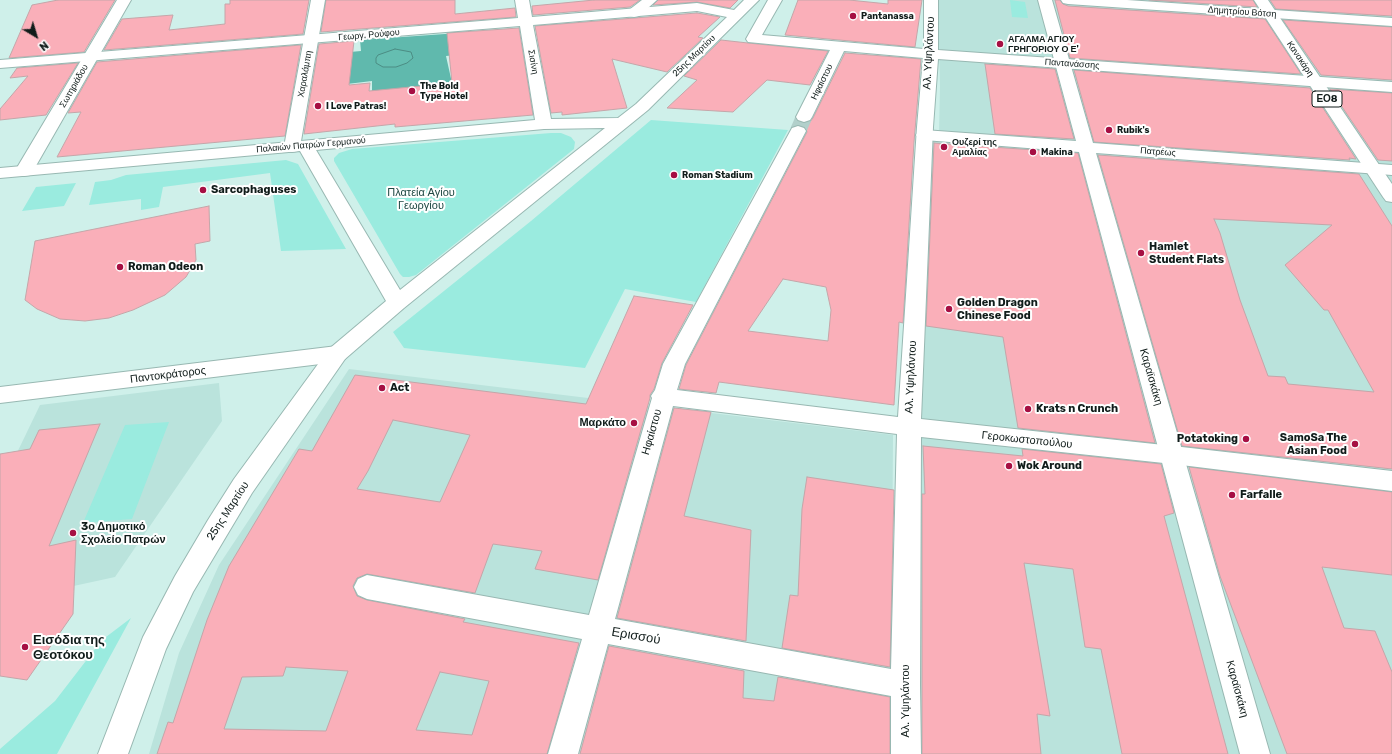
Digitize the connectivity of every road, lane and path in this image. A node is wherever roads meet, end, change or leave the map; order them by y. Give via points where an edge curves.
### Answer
1 (124, 0) edge
2 (318, 0) edge
3 (522, 0) edge
4 (650, 0) edge
5 (752, 0) edge
6 (775, 0) edge
7 (931, 0) edge
8 (1045, 0) edge
9 (1068, 0) edge
10 (1261, 0) edge
11 (634, 13) junction
12 (1270, 13) junction
13 (737, 15) junction
14 (526, 22) junction
15 (1392, 22) edge
16 (311, 40) junction
17 (839, 47) junction
18 (931, 54) junction
19 (91, 57) junction
20 (0, 64) edge
21 (1063, 64) junction
22 (1316, 82) junction
23 (1392, 87) edge
24 (621, 123) junction
25 (544, 124) junction
26 (924, 135) junction
27 (299, 146) junction
28 (1086, 147) junction
29 (1373, 168) junction
30 (1392, 170) edge
31 (24, 171) junction
32 (0, 173) edge
33 (1392, 197) edge
34 (397, 303) junction
35 (336, 354) junction
36 (0, 395) edge
37 (662, 396) junction
38 (909, 427) junction
39 (1173, 455) junction
40 (1392, 481) edge
41 (367, 587) dead end
42 (597, 629) junction
43 (905, 685) junction
44 (113, 754) edge
45 (563, 754) edge
46 (906, 754) edge
47 (1255, 754) edge

1 - 19 street, Σωτηριάδου
2 - 16 street, Χαραλάμπη
3 - 14 street, Σισίνη
4 - 11 street
5 - 13 street, 25ης Μαρτίου
6 - 17 street, Παντανάσσης via 753,39
7 - 18 street, Αλ. Υψηλάντου
8 - 21 street, Καραϊσκάκη
9 - 12 street, Δημητρίου Βότση
10 - 12 street, Κανακάρη / ΕΟ8
11 - 13 street, Γεωργ. Ρούφου via 697,7
11 - 14 street, Γεωργ. Ρούφου
12 - 15 street, Δημητρίου Βότση
12 - 22 street, Κανακάρη / ΕΟ8
13 - 24 street, 25ης Μαρτίου via 636,112
14 - 16 street, Γεωργ. Ρούφου
14 - 25 street, Σισίνη
16 - 19 street, Γεωργ. Ρούφου
16 - 27 street, Χαραλάμπη
17 - 18 street, Παντανάσσης
17 - 37 street, Ηφαίστου via 674,364
18 - 21 street, Παντανάσσης
18 - 26 street, Αλ. Υψηλάντου
19 - 20 street, Γεωργ. Ρούφου
19 - 31 street, Σωτηριάδου
21 - 22 street, Παντανάσσης
21 - 28 street, Καραϊσκάκη
22 - 23 street, Παντανάσσης
22 - 29 street, Κανακάρη / ΕΟ8
24 - 25 street, Παλαιών Πατρών Γερμανού
24 - 34 street, 25ης Μαρτίου
25 - 27 street, Παλαιών Πατρών Γερμανού
26 - 28 street, Πατρέως
26 - 38 street, Αλ. Υψηλάντου
27 - 31 street, Παλαιών Πατρών Γερμανού
27 - 34 street
28 - 29 street, Πατρέως
28 - 39 street, Καραϊσκάκη
29 - 30 street, Πατρέως
29 - 33 street, Κανακάρη / ΕΟ8
31 - 32 street, Παλαιών Πατρών Γερμανού
34 - 35 street, 25ης Μαρτίου
35 - 36 street, Παντοκράτορος
35 - 44 street, 25ης Μαρτίου via 243,486 199,557 153,646
37 - 38 street, Γεροκωστοπούλου
37 - 42 street, Ηφαίστου
38 - 39 street, Γεροκωστοπούλου
38 - 43 street, Αλ. Υψηλάντου
39 - 40 street, Γεροκωστοπούλου
39 - 47 street, Καραϊσκάκη
41 - 42 street, Ερισσού
42 - 43 street, Ερισσού
42 - 45 street, Ηφαίστου
43 - 46 street, Αλ. Υψηλάντου

